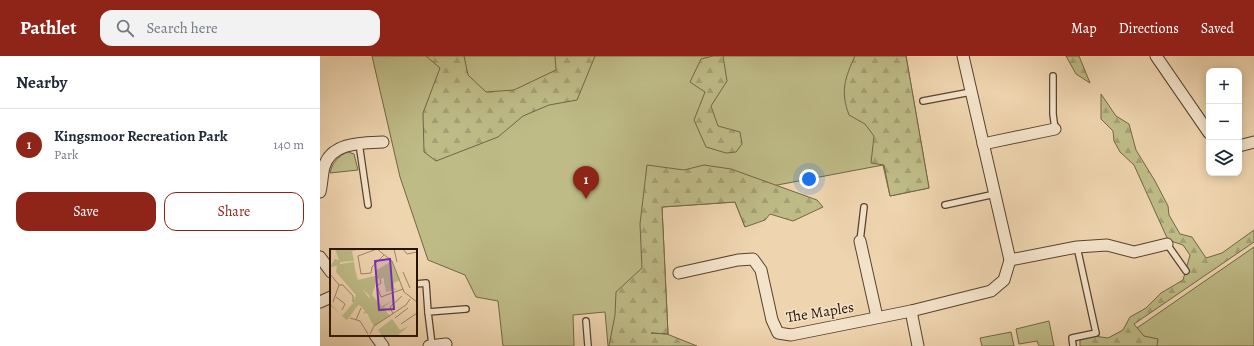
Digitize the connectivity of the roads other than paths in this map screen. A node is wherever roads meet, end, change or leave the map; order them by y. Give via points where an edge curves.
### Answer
1 (963, 56) edge
2 (1156, 56) edge
3 (1053, 76) dead end
4 (971, 92) junction
5 (923, 101) dead end
6 (1206, 128) edge
7 (1056, 129) joint
8 (383, 142) dead end
9 (1254, 142) edge
10 (359, 143) junction
11 (983, 144) junction
12 (1242, 145) edge
13 (320, 192) edge
14 (995, 194) junction
15 (368, 205) dead end
16 (946, 205) dead end
17 (864, 207) dead end
18 (860, 240) joint
19 (1167, 244) joint
20 (1077, 247) junction
21 (320, 257) edge
22 (1010, 260) junction
23 (330, 271) edge
24 (1186, 271) dead end
25 (680, 273) dead end
26 (417, 284) edge
27 (330, 297) edge
28 (320, 302) edge
29 (466, 309) dead end
30 (910, 311) junction
31 (428, 312) junction
32 (877, 317) junction
33 (586, 321) dead end
34 (376, 336) edge
35 (446, 344) dead end
36 (383, 346) edge
37 (431, 346) edge
38 (588, 346) edge
39 (918, 346) edge
40 (1074, 346) edge

1 - 4 street, The Maples
2 - 6 street
3 - 7 lane via 1053,114
4 - 5 lane
4 - 11 street, The Maples
7 - 11 street
8 - 10 street
9 - 12 street
10 - 13 street via 344,146 333,153 324,165
10 - 15 lane
11 - 14 street, The Maples
14 - 16 lane
14 - 22 street, The Maples
17 - 18 lane
18 - 32 street, The Maples
19 - 20 street via 1134,252 1107,245
19 - 24 lane
20 - 22 street
20 - 40 lane via 1096,333 1072,338
21 - 23 street
22 - 30 street, The Maples via 1004,280 991,291
25 - 32 street, The Maples via 753,259 761,270 772,320 778,333 791,335
26 - 31 lane via 426,283
27 - 28 street
29 - 31 lane
30 - 32 street, The Maples
30 - 39 street
31 - 37 lane
33 - 38 lane
34 - 36 street
35 - 37 street

